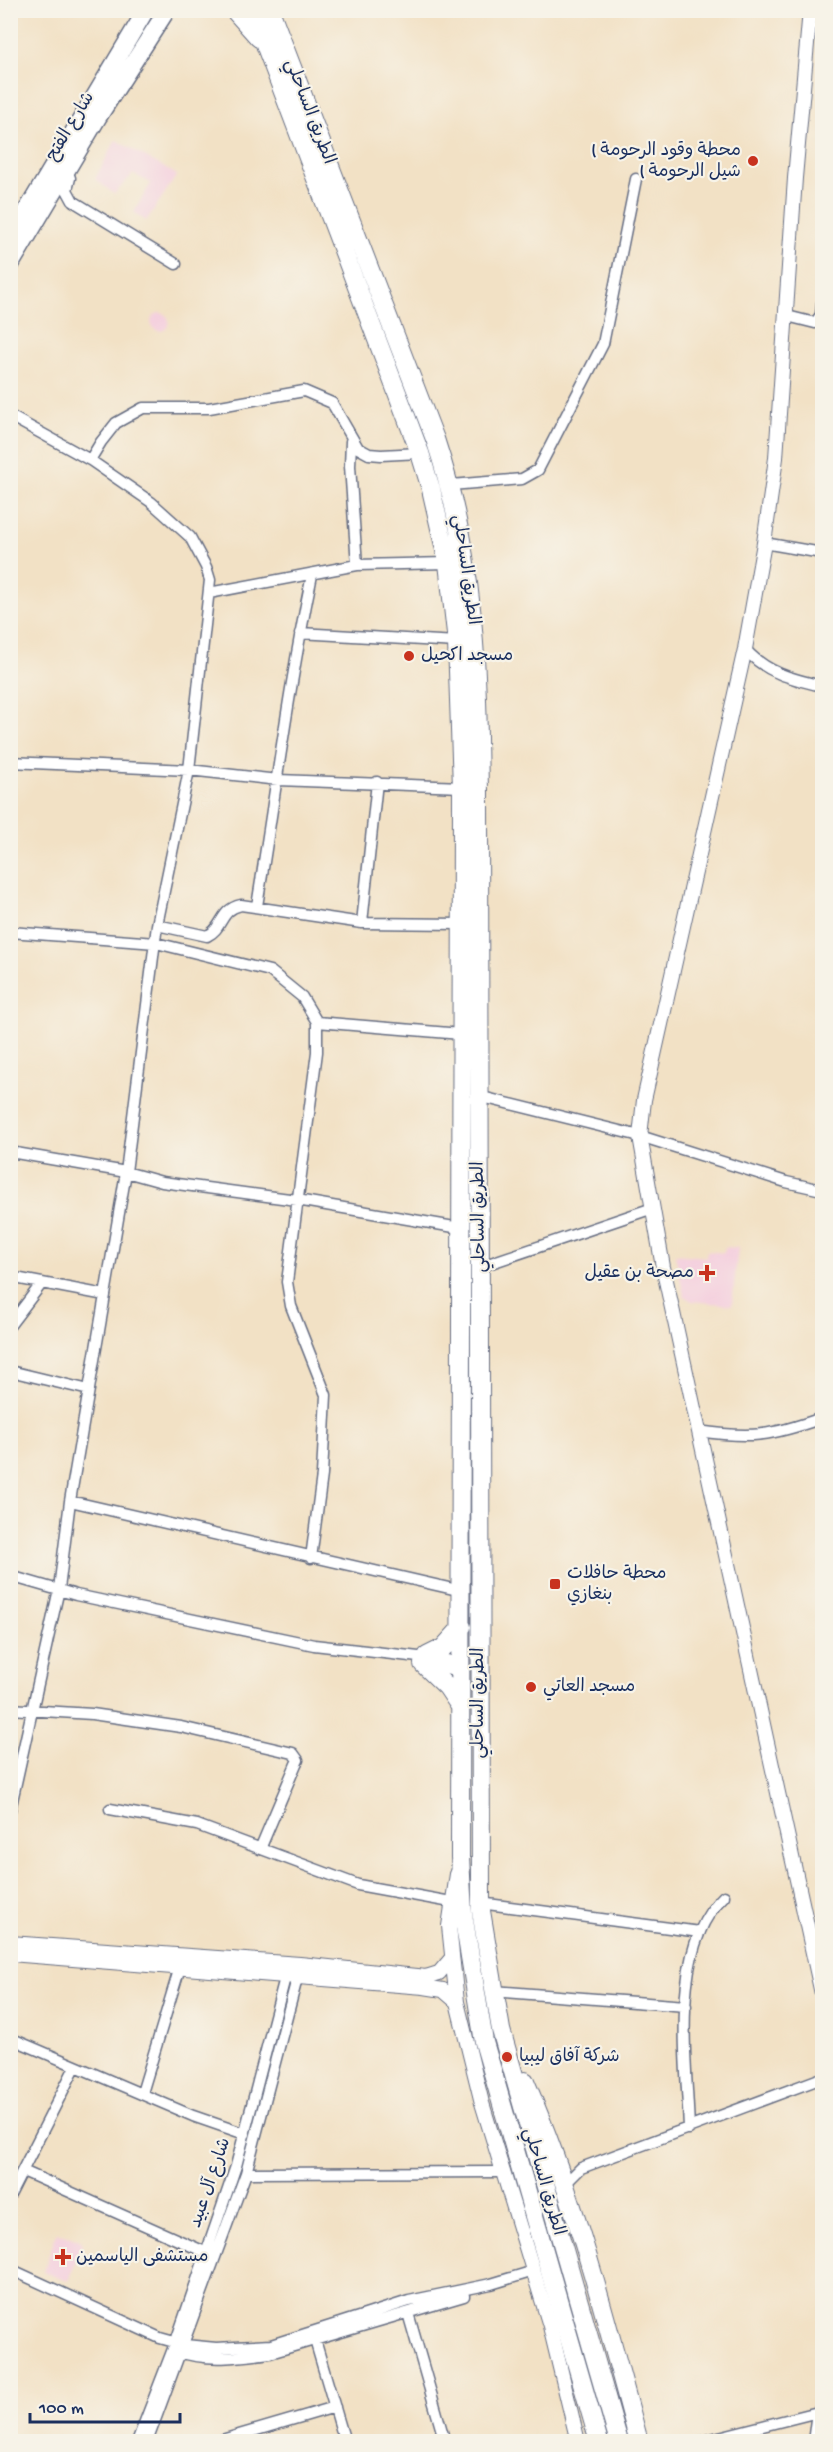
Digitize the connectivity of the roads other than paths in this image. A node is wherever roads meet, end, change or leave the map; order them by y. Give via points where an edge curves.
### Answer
1 (147, 10) edge
2 (167, 10) edge
3 (234, 10) edge
4 (252, 10) edge
5 (270, 10) edge
6 (810, 10) edge
7 (266, 45) junction
8 (67, 171) junction
9 (636, 179) dead end
10 (10, 238) edge
11 (176, 264) dead end
12 (10, 266) edge
13 (822, 303) edge
14 (787, 316) junction
15 (10, 416) edge
16 (351, 441) junction
17 (420, 453) junction
18 (90, 460) junction
19 (451, 485) junction
20 (764, 543) junction
21 (822, 553) edge
22 (448, 563) junction
23 (357, 565) junction
24 (312, 575) junction
25 (209, 593) junction
26 (300, 633) junction
27 (457, 642) junction
28 (745, 649) junction
29 (822, 686) edge
30 (10, 762) edge
31 (189, 770) junction
32 (278, 780) junction
33 (376, 782) junction
34 (462, 787) junction
35 (257, 906) junction
36 (362, 923) junction
37 (461, 924) junction
38 (157, 925) junction
39 (10, 932) edge
40 (156, 943) junction
41 (317, 1022) junction
42 (461, 1034) junction
43 (478, 1096) junction
44 (640, 1136) junction
45 (10, 1152) edge
46 (126, 1172) junction
47 (822, 1190) edge
48 (297, 1200) junction
49 (653, 1208) junction
50 (460, 1228) junction
51 (482, 1266) junction
52 (10, 1277) edge
53 (42, 1283) junction
54 (105, 1295) junction
55 (10, 1325) edge
56 (10, 1371) edge
57 (89, 1390) junction
58 (822, 1418) edge
59 (698, 1431) junction
60 (70, 1501) junction
61 (311, 1558) junction
62 (10, 1576) edge
63 (59, 1589) junction
64 (462, 1591) junction
65 (462, 1627) junction
66 (419, 1659) junction
67 (461, 1667) junction
68 (461, 1708) junction
69 (10, 1709) edge
70 (32, 1710) junction
71 (110, 1809) dead end
72 (10, 1810) edge
73 (260, 1849) junction
74 (460, 1857) junction
75 (724, 1896) dead end
76 (451, 1902) junction
77 (480, 1904) junction
78 (700, 1932) junction
79 (10, 1943) edge
80 (10, 1954) edge
81 (451, 1959) junction
82 (180, 1967) junction
83 (293, 1970) junction
84 (493, 1991) junction
85 (822, 1994) edge
86 (457, 2002) junction
87 (686, 2006) junction
88 (501, 2030) junction
89 (10, 2038) edge
90 (75, 2067) junction
91 (822, 2078) edge
92 (142, 2093) junction
93 (689, 2129) junction
94 (244, 2134) junction
95 (23, 2171) junction
96 (503, 2172) junction
97 (246, 2173) junction
98 (565, 2184) junction
99 (10, 2194) edge
100 (205, 2252) junction
101 (10, 2269) edge
102 (534, 2273) junction
103 (408, 2313) junction
104 (315, 2340) junction
105 (178, 2347) junction
106 (574, 2358) junction
107 (335, 2407) junction
108 (820, 2412) edge
109 (136, 2442) edge
110 (147, 2442) edge
111 (215, 2442) edge
112 (345, 2442) edge
113 (445, 2442) edge
114 (578, 2442) edge
115 (589, 2442) edge
116 (599, 2442) edge
117 (619, 2442) edge
118 (639, 2442) edge
119 (699, 2442) edge
120 (813, 2442) edge

1 - 10 main road
2 - 8 main road, شارع الفتح
3 - 7 highway
4 - 7 highway, الطريق الساحلي
5 - 19 highway, الطريق الساحلي
6 - 14 street
7 - 17 highway, الطريق الساحلي
8 - 11 street via 67,190 73,201
8 - 12 main road, شارع الفتح
9 - 19 street via 603,344 538,470 522,479
13 - 14 street via 821,315 815,323
14 - 20 street via 776,458
15 - 18 street
16 - 17 street via 369,454
16 - 18 street via 332,404 304,392 290,392 209,408 143,408 116,423
16 - 23 street
17 - 22 highway, الطريق الساحلي
18 - 25 street via 151,502 190,537 206,567
19 - 43 highway, الطريق الساحلي via 470,585 477,657
20 - 21 street
20 - 28 street
22 - 23 street
22 - 27 highway, الطريق الساحلي
23 - 24 street
24 - 25 street
24 - 26 street
25 - 31 street
26 - 27 street
26 - 32 street
27 - 34 highway, الطريق الساحلي
28 - 29 street via 758,664 771,671
28 - 44 street via 644,1100
30 - 31 street
31 - 32 street
31 - 38 street
32 - 33 street
32 - 35 street
33 - 34 street
33 - 36 street
34 - 37 highway, الطريق الساحلي
35 - 36 street
35 - 38 street via 233,907 207,936
36 - 37 street
37 - 42 highway, الطريق الساحلي
38 - 40 street
39 - 40 street
40 - 41 street via 270,971 302,997
40 - 46 street
41 - 42 street
41 - 48 street via 315,1070
42 - 50 highway, الطريق الساحلي
43 - 44 street
43 - 51 highway, الطريق الساحلي
44 - 47 street
44 - 49 street
45 - 46 street
46 - 48 street via 162,1182
46 - 54 street
48 - 50 street
48 - 61 street via 287,1282 291,1306 326,1395 322,1475
49 - 51 street
49 - 59 street
50 - 64 highway, الطريق الساحلي
51 - 77 highway, الطريق الساحلي
52 - 53 street
53 - 54 street
53 - 55 street
54 - 57 street
56 - 57 street
57 - 60 street
58 - 59 street via 766,1436
59 - 85 street
60 - 61 street
60 - 63 street
61 - 64 street
62 - 63 street
63 - 66 street via 314,1645
63 - 70 street
64 - 65 highway, الطريق الساحلي
65 - 66 highway via 442,1648
65 - 67 highway, الطريق الساحلي
66 - 67 street
66 - 68 highway via 447,1687
67 - 68 highway, الطريق الساحلي
68 - 74 highway, الطريق الساحلي
69 - 70 street
70 - 72 street
70 - 73 street via 92,1714 181,1728 293,1753 298,1760
71 - 73 street via 197,1825
73 - 76 street via 358,1885
74 - 76 street
74 - 106 highway, الطريق الساحلي via 463,1914 484,2042
75 - 78 street via 712,1907
76 - 81 street
77 - 78 street
77 - 84 highway, الطريق الساحلي
78 - 87 street
79 - 83 street
80 - 82 street
81 - 83 street via 439,1973 426,1977
81 - 86 street
82 - 83 street
82 - 92 street
83 - 86 street via 433,1988 447,1992
83 - 94 street, شارع آل عبيد
83 - 97 street, شارع آل عبيد
84 - 87 street
84 - 88 highway, الطريق الساحلي
86 - 96 street
87 - 93 street
88 - 98 highway
88 - 117 highway, الطريق الساحلي
89 - 90 street
90 - 92 street
90 - 95 street
91 - 93 street
92 - 94 street
93 - 98 street via 581,2168
94 - 100 street, شارع آل عبيد
95 - 99 street
95 - 100 street
96 - 97 street
96 - 102 street
97 - 105 street, شارع آل عبيد
98 - 118 highway
100 - 105 street, شارع آل عبيد
101 - 105 street
102 - 103 street
102 - 105 street via 409,2301 271,2345
102 - 114 street
103 - 104 street
103 - 113 street
104 - 105 street via 239,2357
104 - 107 street
105 - 109 street, شارع آل عبيد
105 - 110 street, شارع آل عبيد
106 - 115 highway
106 - 116 highway, الطريق الساحلي
107 - 111 street
107 - 112 street
108 - 119 street
108 - 120 street

